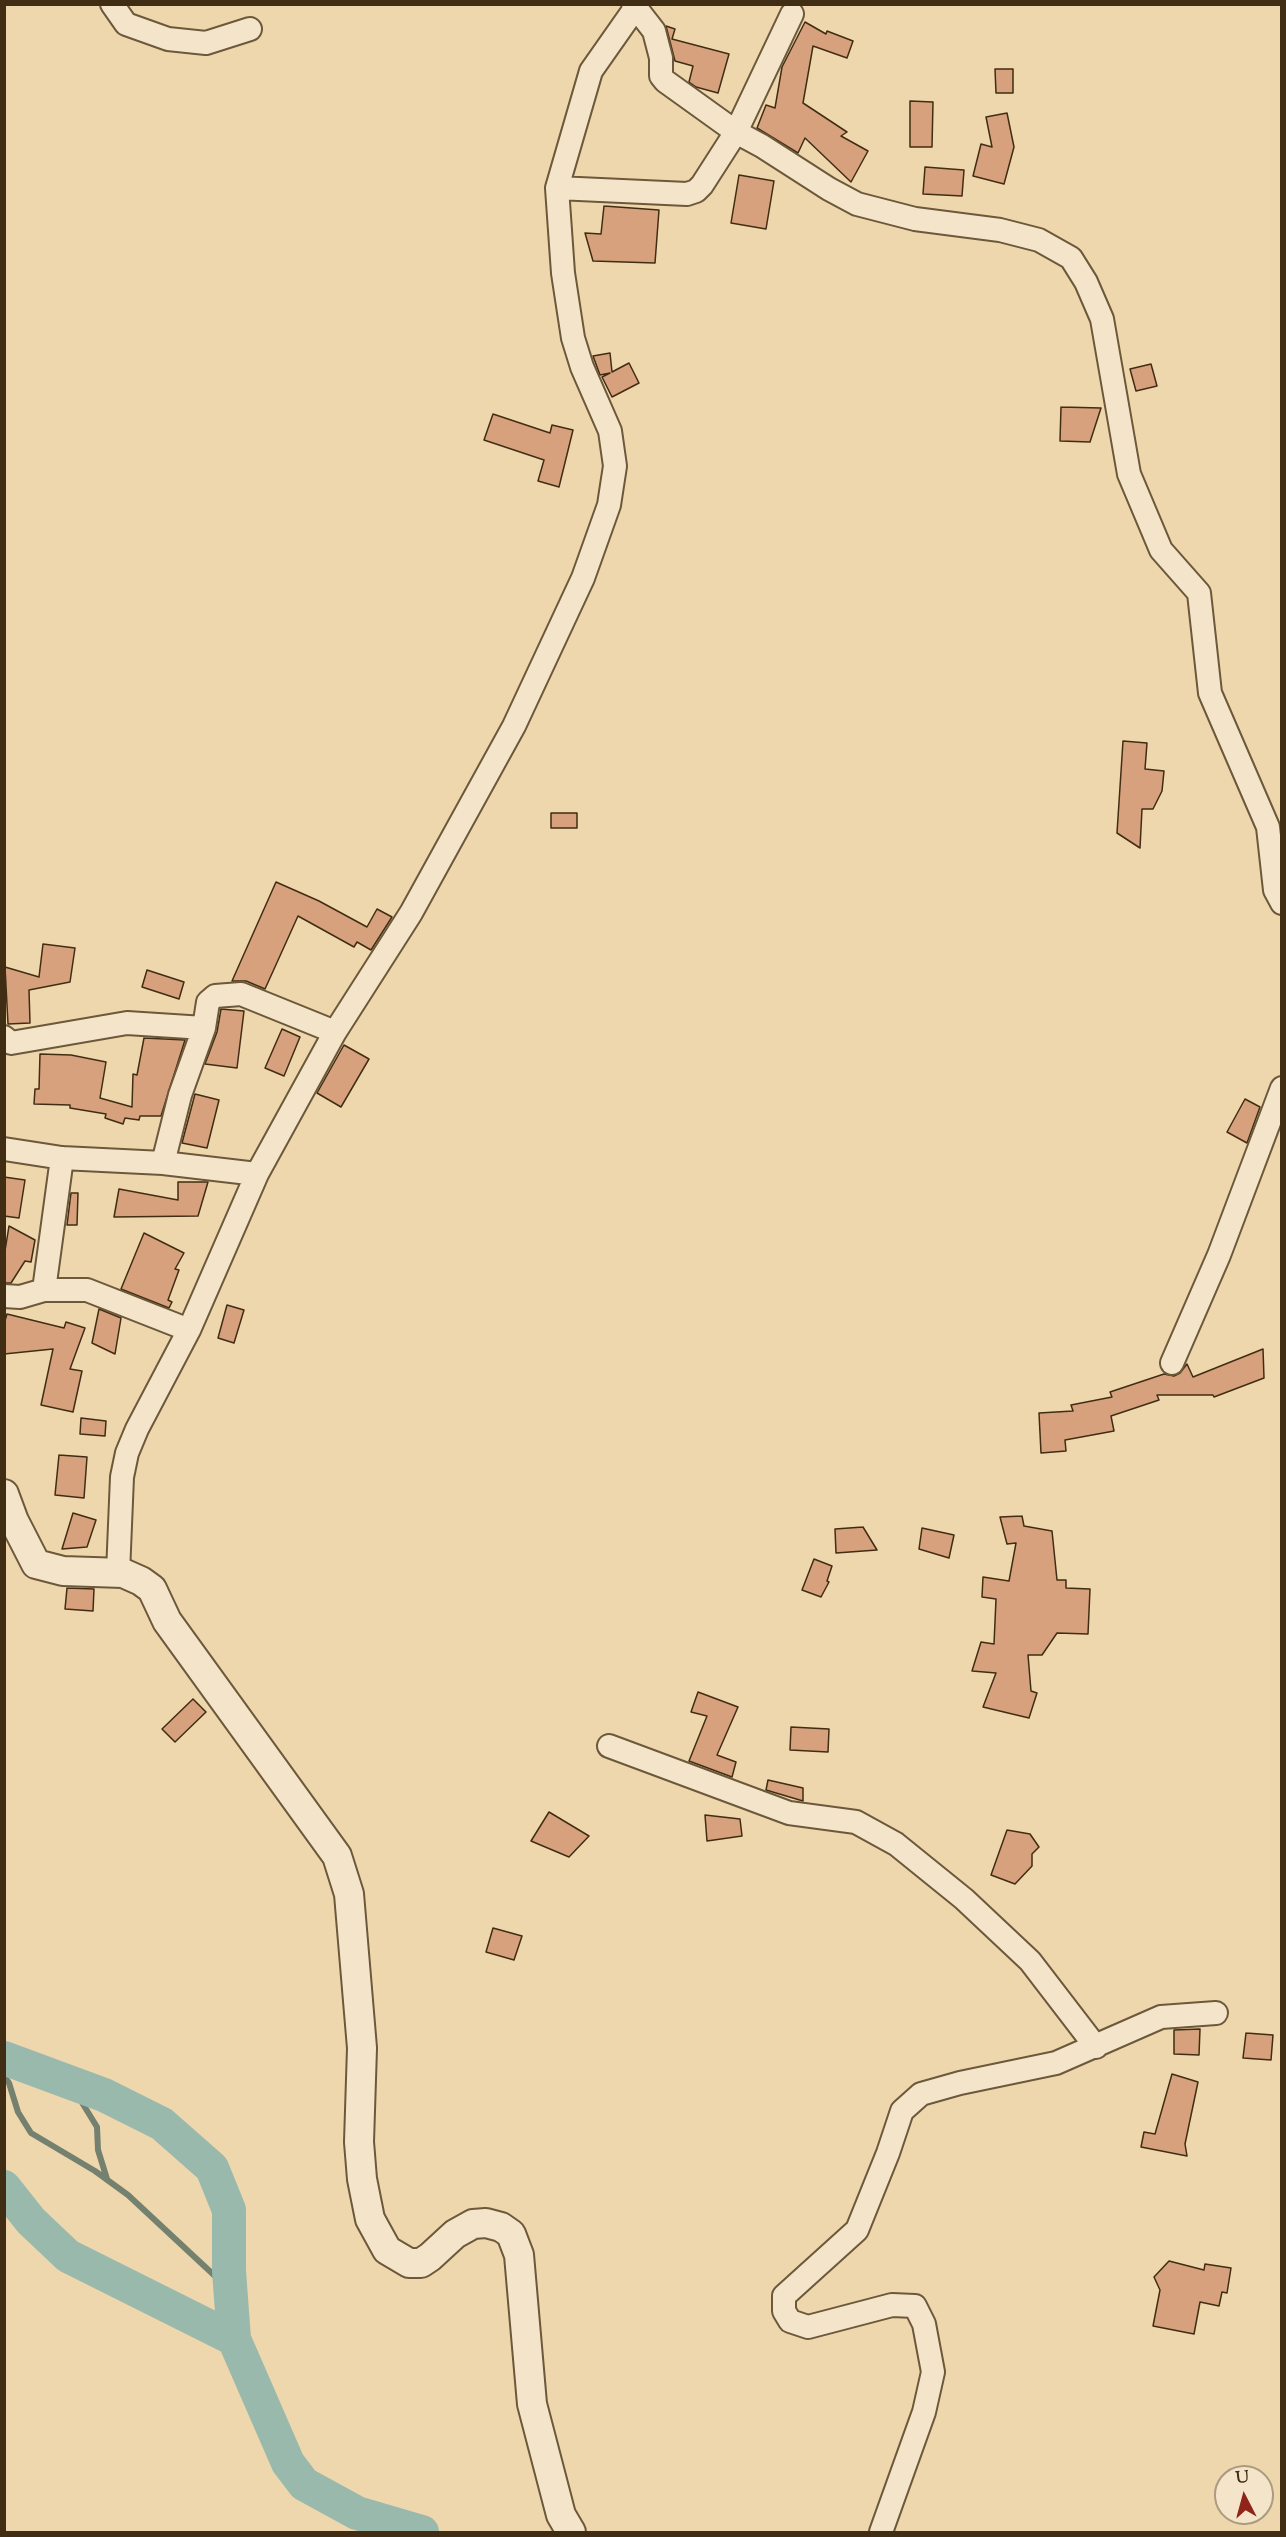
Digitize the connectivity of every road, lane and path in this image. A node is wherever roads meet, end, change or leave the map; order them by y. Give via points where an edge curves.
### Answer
1 (112, 4) edge
2 (635, 5) edge
3 (792, 14) dead end
4 (250, 29) dead end
5 (736, 132) junction
6 (557, 188) junction
7 (1281, 903) edge
8 (204, 1028) junction
9 (335, 1032) junction
10 (4, 1037) edge
11 (1281, 1089) edge
12 (4, 1149) edge
13 (62, 1158) junction
14 (163, 1163) junction
15 (257, 1174) junction
16 (44, 1290) junction
17 (4, 1296) edge
18 (189, 1330) junction
19 (1172, 1363) dead end
20 (4, 1494) edge
21 (118, 1573) junction
22 (609, 1746) dead end
23 (1216, 2013) dead end
24 (1096, 2047) junction
25 (571, 2532) edge
26 (881, 2532) edge

1 - 4 street via 126,24 168,39 206,43
2 - 5 street via 654,31 661,76
2 - 6 street via 591,71
3 - 5 street
5 - 6 street via 702,185 687,194
5 - 7 street via 856,204 915,219 1039,240 1071,258 1102,319 1129,474 1161,550 1199,593 1210,693 1268,827 1275,890
6 - 9 street via 563,273 573,338 609,431 615,466 609,506 583,578 514,726 411,913
8 - 9 street via 208,1002 215,996 236,993
8 - 10 street via 128,1023 11,1043
8 - 14 street via 180,1095
9 - 15 street
11 - 19 street via 1219,1255
12 - 13 street
13 - 14 street
13 - 16 street
14 - 15 street
15 - 18 street
16 - 17 street via 20,1297
16 - 18 street via 87,1290
18 - 21 street via 127,1453 122,1477
20 - 21 street via 36,1564 63,1571
21 - 25 street via 152,1589 166,1621 337,1856 349,1894 362,2048 359,2142 370,2218 387,2250 409,2263 430,2258 472,2224 486,2223 511,2234 519,2255 532,2404 561,2516
22 - 24 street via 789,1812 856,1822 896,1844 964,1899 1030,1961
23 - 24 street via 1161,2017
24 - 26 street via 1056,2063 960,2083 912,2099 902,2111 857,2230 784,2296 784,2311 790,2321 808,2327 892,2305 915,2306 924,2324 933,2372 924,2412

